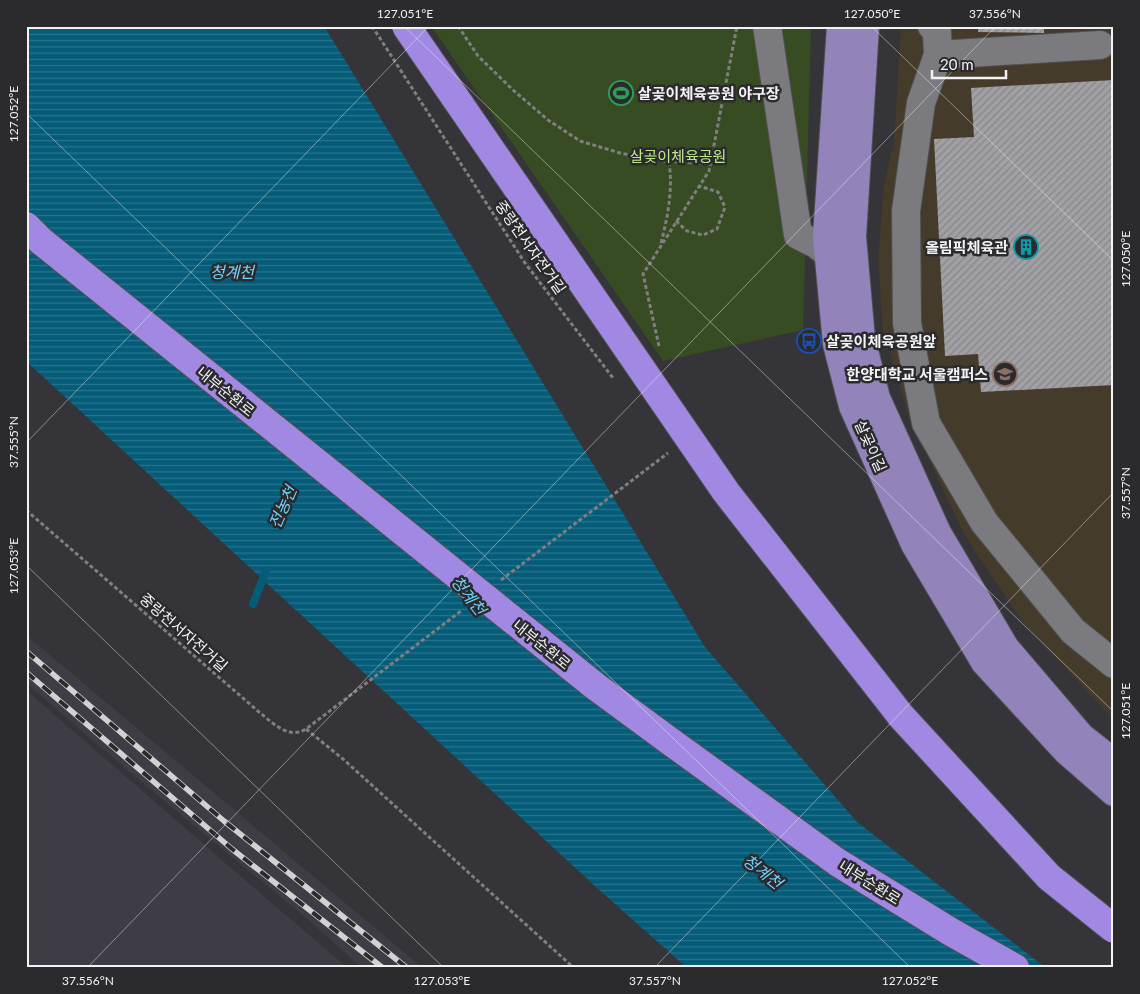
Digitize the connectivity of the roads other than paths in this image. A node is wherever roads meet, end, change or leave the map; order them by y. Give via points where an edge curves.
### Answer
1 (406, 26) edge
2 (767, 26) edge
3 (841, 26) edge
4 (865, 26) edge
5 (932, 26) edge
6 (1100, 45) dead end
7 (938, 55) junction
8 (26, 226) edge
9 (829, 254) junction
10 (1114, 664) edge
11 (1114, 763) edge
12 (1114, 792) edge
13 (1114, 929) edge
14 (1015, 968) edge

1 - 13 highway, bridge via 726,492 901,716 1049,877
2 - 9 lane via 798,235
3 - 9 main road, 살곶이길
4 - 11 main road, 살곶이길 via 852,237 861,339 876,398 937,533 1005,648 1081,737
5 - 7 lane via 937,32
6 - 7 lane
7 - 10 lane via 921,103 906,211 907,323 926,423 984,522 1073,631
8 - 14 highway, 내부순환로, bridge via 64,260 595,686 837,862
9 - 12 main road, 살곶이길 via 837,344 853,406 915,544 985,662 1067,751

